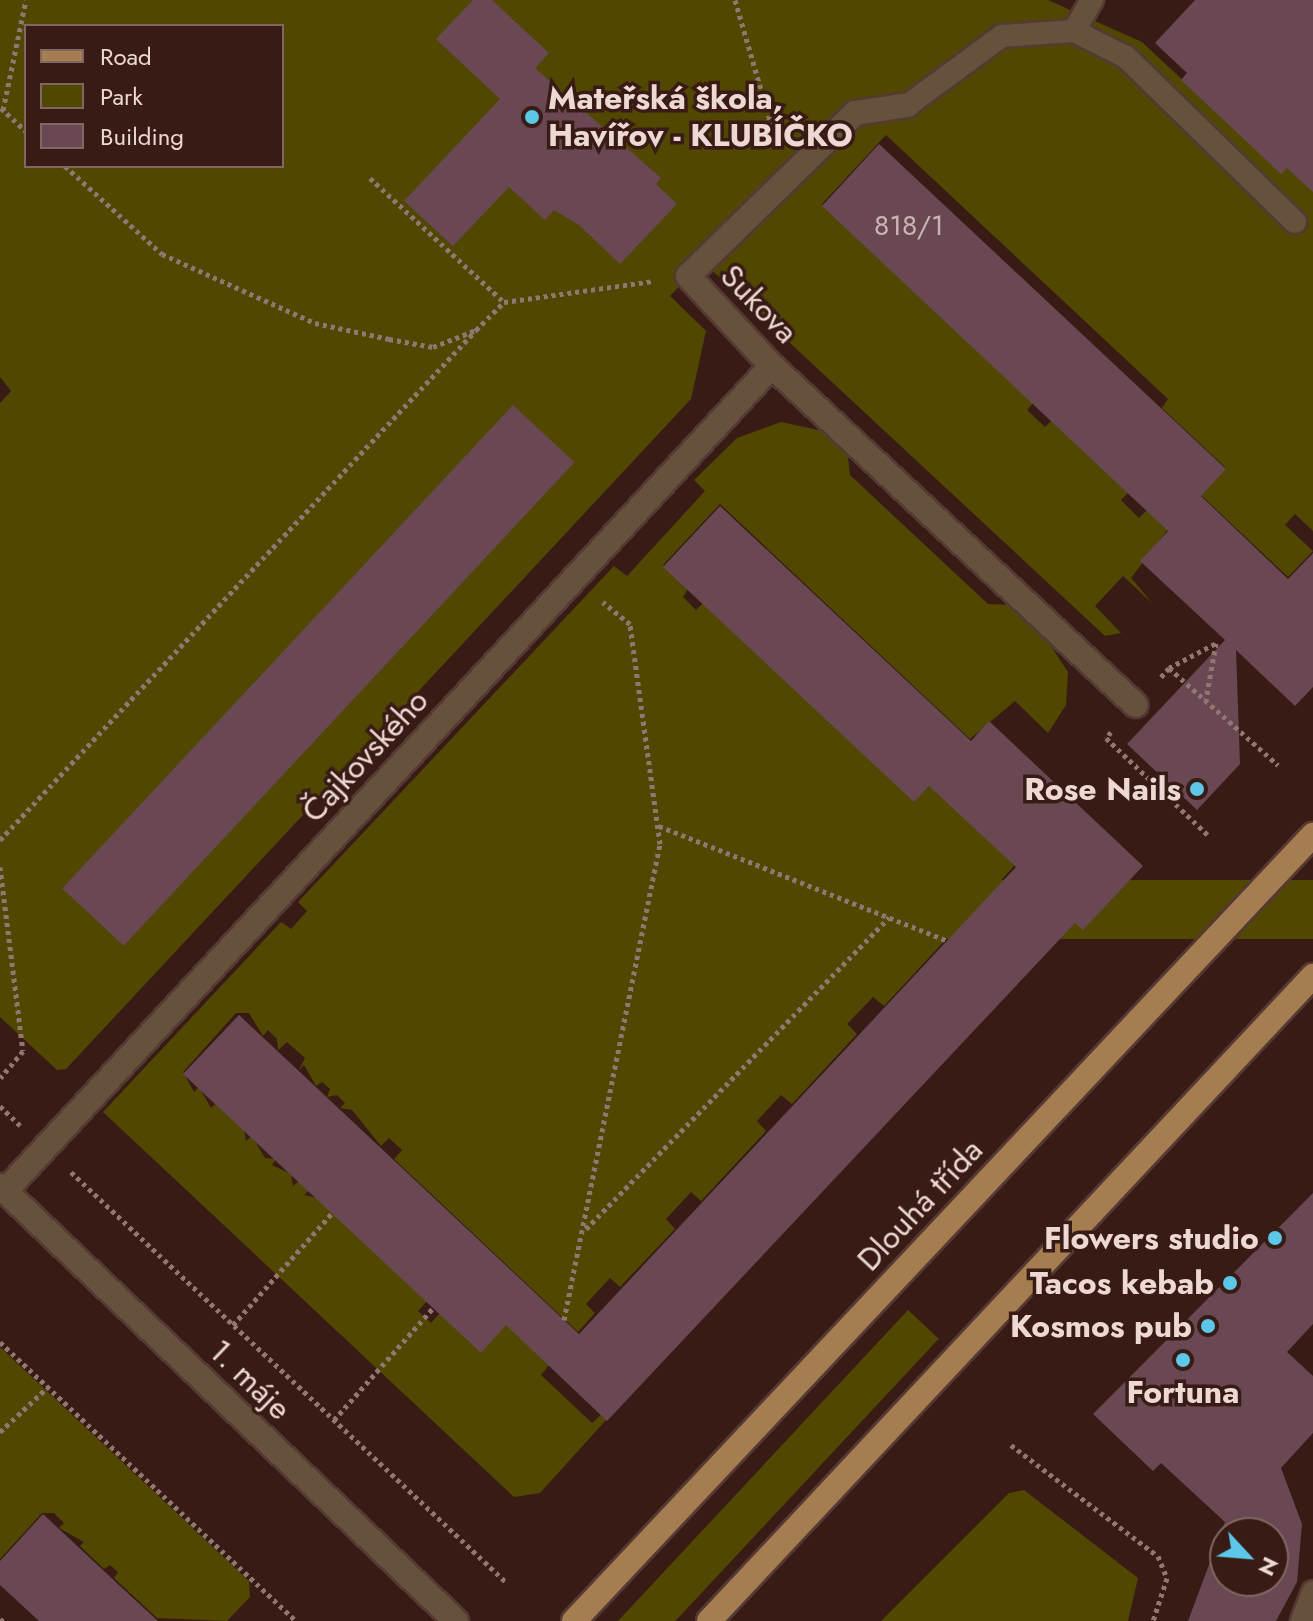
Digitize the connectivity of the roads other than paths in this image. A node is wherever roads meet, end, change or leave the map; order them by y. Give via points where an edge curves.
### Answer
1 (1092, 0) edge
2 (1074, 31) junction
3 (908, 105) joint
4 (1295, 222) dead end
5 (772, 366) junction
6 (1136, 705) dead end
7 (1313, 835) edge
8 (1313, 976) edge
9 (2, 1188) edge
10 (1313, 1592) edge
11 (456, 1621) edge
12 (574, 1621) edge
13 (709, 1621) edge
14 (1302, 1621) edge

1 - 2 lane
2 - 3 lane, Sukova via 1002,36
2 - 4 lane via 1126,57
3 - 5 street, Sukova via 855,113 688,276
5 - 6 street, Sukova
5 - 9 street, Čajkovského via 45,1148
7 - 12 main road, Dlouhá třída
8 - 13 main road
9 - 11 street, 1. máje
10 - 14 lane

